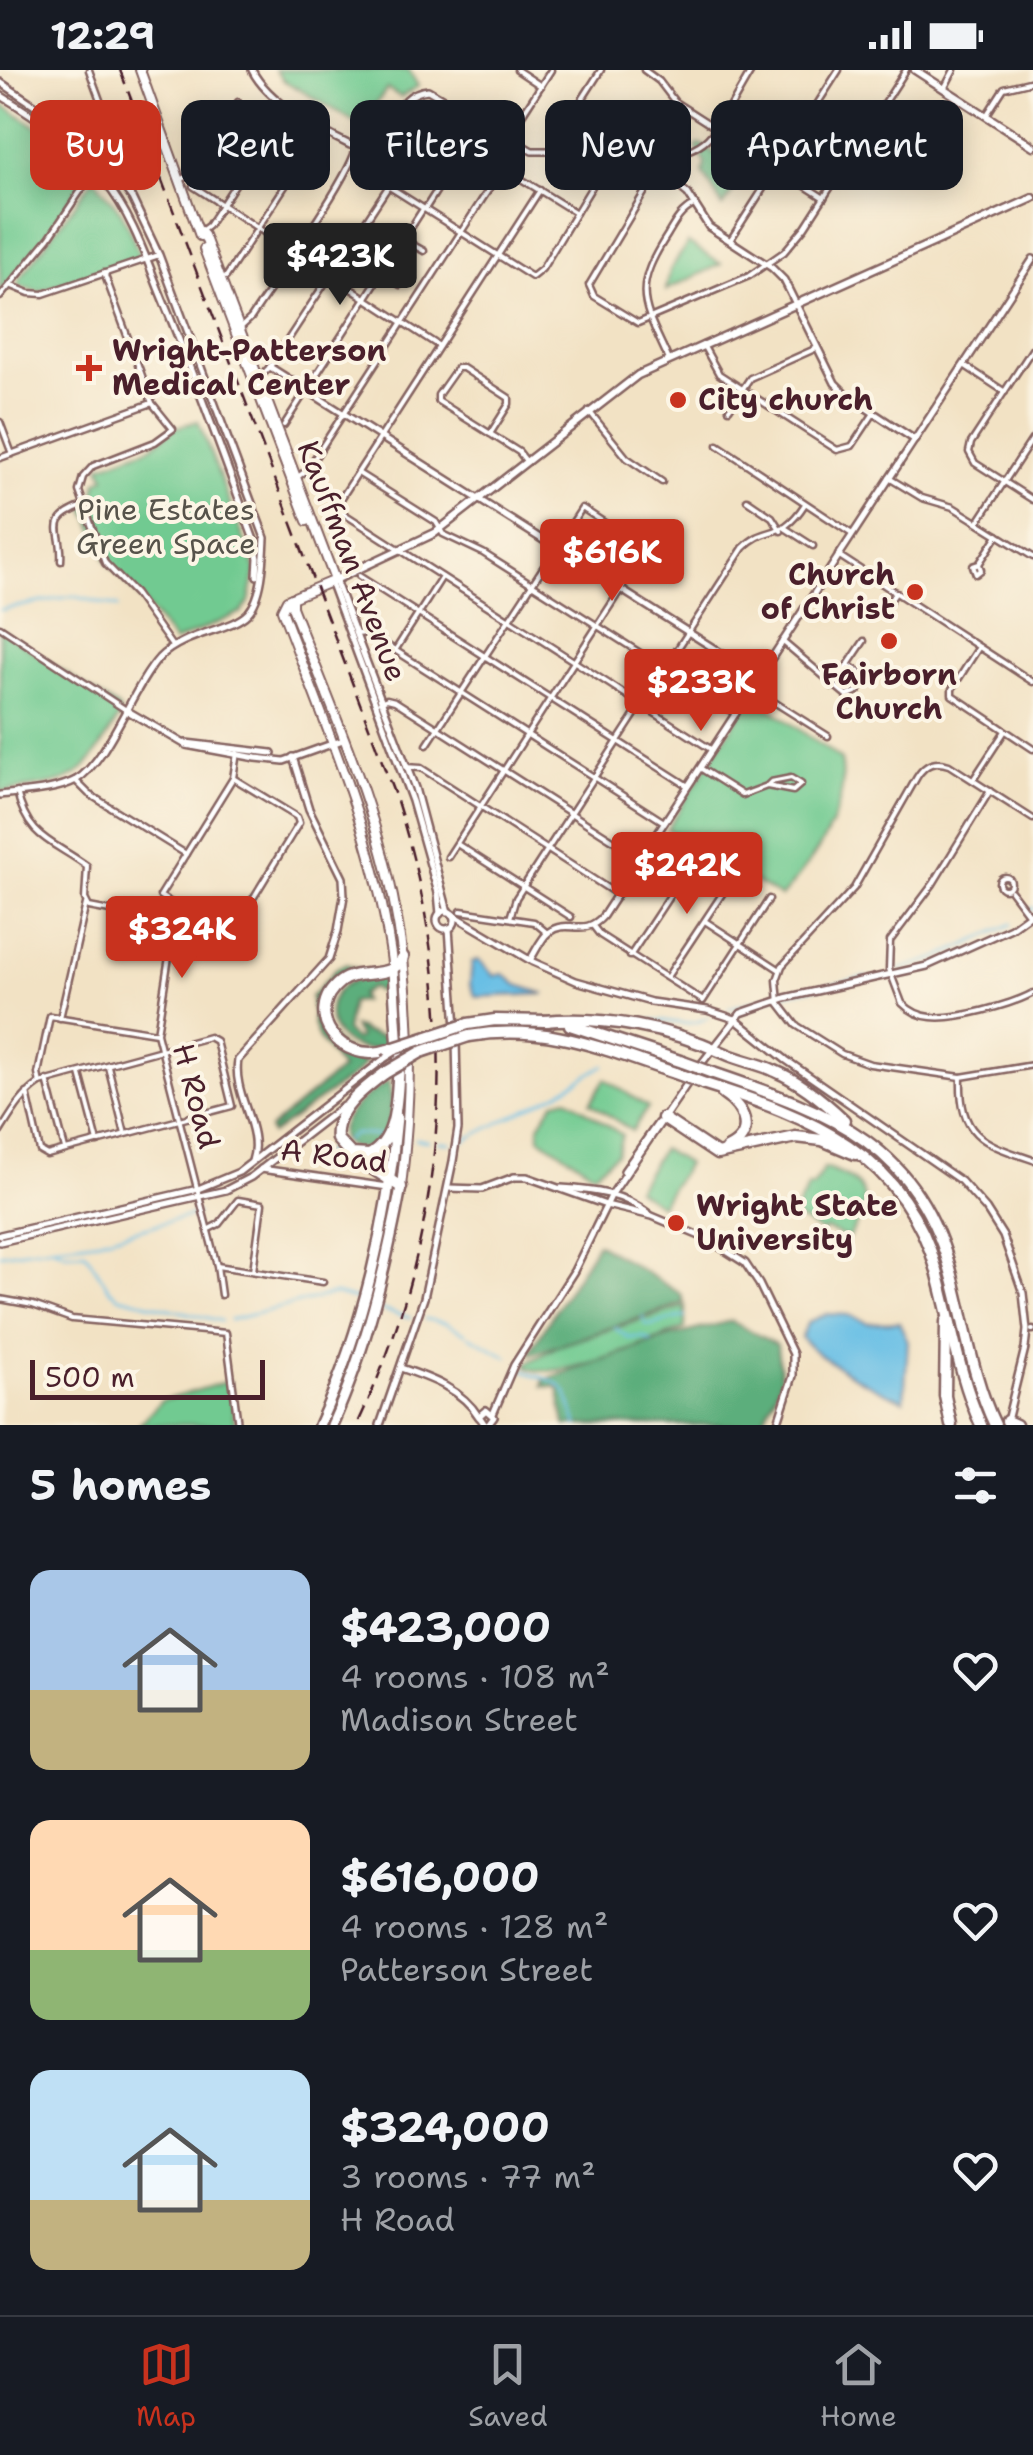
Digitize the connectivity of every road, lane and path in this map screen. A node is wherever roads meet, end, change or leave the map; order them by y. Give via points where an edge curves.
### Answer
1 (89, 70) edge
2 (140, 70) edge
3 (252, 70) edge
4 (516, 70) edge
5 (551, 70) edge
6 (601, 70) edge
7 (644, 70) edge
8 (752, 70) edge
9 (839, 70) edge
10 (906, 70) edge
11 (915, 70) edge
12 (954, 70) edge
13 (1033, 81) edge
14 (0, 82) edge
15 (541, 86) junction
16 (944, 89) junction
17 (0, 95) edge
18 (8, 100) junction
19 (30, 100) joint
20 (100, 100) edge
21 (405, 100) edge
22 (448, 100) edge
23 (582, 100) edge
24 (733, 100) edge
25 (819, 100) edge
26 (887, 100) edge
27 (525, 111) edge
28 (30, 115) edge
29 (986, 116) junction
30 (711, 125) edge
31 (711, 133) edge
32 (350, 144) edge
33 (1033, 146) edge
34 (691, 149) edge
35 (350, 166) edge
36 (181, 180) edge
37 (81, 190) edge
38 (110, 190) edge
39 (126, 190) edge
40 (185, 190) edge
41 (199, 190) edge
42 (231, 190) edge
43 (283, 190) edge
44 (385, 190) edge
45 (394, 190) edge
46 (436, 190) edge
47 (540, 190) junction
48 (591, 190) edge
49 (647, 190) edge
50 (683, 190) edge
51 (762, 190) edge
52 (812, 190) edge
53 (829, 190) edge
54 (824, 198) junction
55 (1033, 198) edge
56 (222, 204) junction
57 (694, 205) junction
58 (424, 209) junction
59 (576, 214) junction
60 (258, 228) junction
61 (200, 231) junction
62 (461, 233) junction
63 (404, 240) junction
64 (730, 241) junction
65 (424, 251) dead end
66 (294, 252) junction
67 (159, 255) junction
68 (497, 257) junction
69 (147, 259) junction
70 (1033, 259) edge
71 (767, 265) junction
72 (1026, 270) junction
73 (104, 273) junction
74 (382, 273) junction
75 (1033, 274) edge
76 (330, 275) junction
77 (226, 277) dead end
78 (10, 284) junction
79 (400, 286) dead end
80 (0, 297) edge
81 (366, 298) junction
82 (798, 303) junction
83 (651, 320) junction
84 (403, 322) junction
85 (237, 330) junction
86 (703, 345) junction
87 (439, 346) junction
88 (817, 348) junction
89 (1033, 348) edge
90 (670, 360) junction
91 (964, 365) junction
92 (270, 366) junction
93 (256, 380) junction
94 (742, 389) junction
95 (308, 390) junction
96 (1005, 392) junction
97 (152, 403) junction
98 (729, 409) dead end
99 (589, 411) junction
100 (344, 413) junction
101 (874, 413) junction
102 (0, 422) edge
103 (284, 425) dead end
104 (490, 434) junction
105 (380, 436) junction
106 (1033, 438) edge
107 (915, 440) junction
108 (718, 444) dead end
109 (12, 454) junction
110 (0, 458) edge
111 (526, 461) junction
112 (357, 472) junction
113 (889, 478) junction
114 (294, 479) junction
115 (662, 482) dead end
116 (1004, 482) junction
117 (480, 500) junction
118 (747, 500) dead end
119 (1033, 500) edge
120 (806, 504) junction
121 (82, 506) junction
122 (978, 522) junction
123 (784, 529) junction
124 (440, 530) junction
125 (852, 534) junction
126 (998, 534) junction
127 (813, 546) dead end
128 (554, 547) junction
129 (400, 551) junction
130 (838, 555) junction
131 (1033, 557) edge
132 (61, 561) dead end
133 (979, 564) dead end
134 (359, 576) dead end
135 (442, 577) junction
136 (332, 580) junction
137 (532, 584) junction
138 (621, 590) junction
139 (896, 592) junction
140 (292, 598) junction
141 (883, 611) dead end
142 (418, 614) junction
143 (508, 620) junction
144 (234, 621) junction
145 (598, 626) junction
146 (0, 628) edge
147 (688, 632) junction
148 (356, 634) junction
149 (864, 641) dead end
150 (782, 642) junction
151 (979, 646) junction
152 (173, 647) junction
153 (395, 650) junction
154 (485, 656) junction
155 (574, 662) junction
156 (848, 665) junction
157 (664, 668) junction
158 (760, 677) junction
159 (1033, 682) edge
160 (833, 686) junction
161 (752, 688) junction
162 (462, 693) junction
163 (551, 699) junction
164 (379, 703) junction
165 (641, 705) junction
166 (126, 710) junction
167 (736, 714) junction
168 (438, 729) junction
169 (1005, 731) junction
170 (528, 735) junction
171 (828, 736) dead end
172 (343, 740) junction
173 (618, 741) junction
174 (332, 744) junction
175 (427, 745) dead end
176 (1033, 749) edge
177 (712, 750) junction
178 (236, 755) junction
179 (293, 757) junction
180 (403, 767) junction
181 (700, 768) junction
182 (504, 771) junction
183 (233, 776) junction
184 (595, 778) junction
185 (75, 780) junction
186 (972, 780) junction
187 (688, 786) junction
188 (767, 786) junction
189 (17, 792) junction
190 (990, 792) junction
191 (0, 795) edge
192 (481, 808) junction
193 (571, 814) junction
194 (1033, 819) edge
195 (664, 822) junction
196 (458, 844) junction
197 (548, 850) junction
198 (698, 853) dead end
199 (186, 854) junction
200 (448, 857) dead end
201 (641, 858) junction
202 (736, 873) dead end
203 (524, 886) junction
204 (1010, 890) dead end
205 (618, 894) junction
206 (769, 899) dead end
207 (86, 904) junction
208 (177, 906) junction
209 (460, 911) dead end
210 (446, 913) junction
211 (1031, 913) edge
212 (510, 918) junction
213 (571, 918) dead end
214 (704, 921) junction
215 (174, 923) junction
216 (472, 925) junction
217 (440, 926) junction
218 (593, 926) junction
219 (451, 927) junction
220 (547, 934) junction
221 (741, 945) junction
222 (450, 954) junction
223 (630, 956) junction
224 (403, 957) junction
225 (530, 960) junction
226 (393, 970) junction
227 (780, 970) junction
228 (890, 976) junction
229 (666, 978) junction
230 (1033, 993) edge
231 (779, 1001) junction
232 (60, 1018) junction
233 (544, 1020) junction
234 (735, 1020) junction
235 (469, 1030) junction
236 (157, 1033) junction
237 (713, 1047) junction
238 (161, 1050) junction
239 (386, 1055) junction
240 (107, 1064) junction
241 (1033, 1065) edge
242 (398, 1068) junction
243 (79, 1072) junction
244 (961, 1078) junction
245 (47, 1080) junction
246 (40, 1083) junction
247 (705, 1084) junction
248 (365, 1088) junction
249 (27, 1092) junction
250 (663, 1118) junction
251 (179, 1120) junction
252 (0, 1132) edge
253 (126, 1134) junction
254 (862, 1136) junction
255 (98, 1142) junction
256 (255, 1144) junction
257 (269, 1148) junction
258 (65, 1151) junction
259 (711, 1151) junction
260 (348, 1153) junction
261 (1033, 1160) edge
262 (252, 1161) junction
263 (873, 1164) junction
264 (260, 1170) junction
265 (238, 1173) junction
266 (244, 1182) junction
267 (394, 1185) junction
268 (550, 1185) junction
269 (448, 1188) junction
270 (199, 1193) junction
271 (612, 1194) junction
272 (606, 1205) junction
273 (652, 1216) junction
274 (208, 1229) junction
275 (0, 1238) edge
276 (217, 1266) junction
277 (253, 1271) junction
278 (323, 1282) dead end
279 (221, 1294) dead end
280 (0, 1299) edge
281 (945, 1300) junction
282 (1031, 1330) edge
283 (401, 1368) junction
284 (471, 1405) junction
285 (490, 1420) edge
286 (1003, 1423) edge
287 (238, 1425) edge
288 (319, 1425) edge
289 (332, 1425) edge
290 (380, 1425) edge
291 (776, 1425) edge
292 (952, 1425) edge
293 (981, 1425) edge

1 - 20 street
2 - 36 main road, Kauffman Avenue
3 - 32 street via 276,100
4 - 15 street
5 - 15 street
6 - 23 street
7 - 30 street via 674,102
8 - 24 street
9 - 25 street
10 - 26 street
11 - 16 main road
12 - 16 street
13 - 29 street via 1004,88
14 - 19 street
15 - 27 street
16 - 29 main road
17 - 18 street
18 - 19 street via 12,94
18 - 28 street
21 - 22 street via 424,90
29 - 33 main road
31 - 34 street
35 - 66 street
37 - 78 street
38 - 69 street
39 - 67 street
40 - 61 main road, Kauffman Avenue
41 - 56 street
42 - 56 street
43 - 60 street
44 - 76 street
45 - 58 street
46 - 58 street
47 - 59 street
47 - 62 street via 504,170
47 - 68 street
48 - 59 street
49 - 83 street via 588,285 631,320
50 - 57 street
51 - 64 street
52 - 54 street
53 - 54 street
54 - 71 street via 797,238
55 - 82 main road
56 - 60 street
56 - 61 street
57 - 64 street via 708,227
57 - 83 street via 681,213 647,269
58 - 62 street
58 - 63 street
59 - 68 street via 530,277
60 - 66 street
60 - 77 street
61 - 85 main road, Kauffman Avenue
62 - 68 street
62 - 84 street
63 - 65 street
63 - 74 street
64 - 71 street
66 - 76 street
66 - 85 street via 252,318
67 - 69 street
67 - 144 street via 265,534 254,602
68 - 87 street
69 - 73 street
69 - 144 street via 257,551 252,598
70 - 72 street
71 - 82 street
71 - 83 street
72 - 75 street
72 - 91 street
73 - 78 street via 38,295
73 - 97 street
74 - 79 street
74 - 81 street
76 - 81 street
76 - 92 street
78 - 80 street
81 - 84 street
81 - 95 street
82 - 86 main road
82 - 88 street
83 - 90 street
84 - 87 street
84 - 100 street
85 - 93 main road, Kauffman Avenue
86 - 90 main road
86 - 94 street via 716,372
87 - 105 street
88 - 94 street via 753,376
88 - 101 street via 839,388
89 - 96 street
90 - 99 main road
91 - 96 street
91 - 107 street
92 - 93 street
92 - 95 street
93 - 114 main road, Kauffman Avenue
94 - 98 street
94 - 101 street via 840,451 852,446
95 - 100 street
95 - 103 street
96 - 116 street via 970,445 974,463
97 - 109 street
97 - 121 street via 173,429 89,470 79,486
99 - 111 main road
99 - 115 street via 627,458
100 - 105 street
100 - 114 street
101 - 107 street
102 - 109 street
104 - 104 street via 438,400 458,367 507,396 509,404
104 - 111 street
105 - 112 street
105 - 117 street
106 - 116 street
107 - 113 street
108 - 120 street
109 - 110 street
111 - 117 main road
112 - 124 street
112 - 129 street via 337,511
113 - 122 street
113 - 125 street
114 - 136 main road, Kauffman Avenue
116 - 119 street
116 - 122 street
117 - 124 main road
117 - 128 street
118 - 123 street
120 - 123 street
120 - 125 street
121 - 132 street via 59,521
121 - 152 street via 108,568
122 - 126 street
123 - 127 street
123 - 147 street via 746,544
124 - 129 main road
124 - 137 street
125 - 130 street
126 - 131 street
126 - 133 street
128 - 137 street
128 - 138 street
128 - 138 street via 582,508 642,547
129 - 135 street
129 - 136 main road
130 - 139 street
130 - 150 street
134 - 142 street
135 - 142 street
135 - 143 street
136 - 140 main road
136 - 148 street, Kauffman Avenue
136 - 164 street, Kauffman Avenue
137 - 143 street
137 - 145 street
138 - 145 street
138 - 147 street
139 - 141 street
139 - 151 street
140 - 172 main road
140 - 174 main road via 282,610
142 - 153 street
142 - 154 street
143 - 154 street
143 - 155 street
144 - 152 street
145 - 155 street
145 - 157 street
146 - 166 street
147 - 157 street
147 - 158 street
148 - 153 street via 368,633
148 - 164 street, Kauffman Avenue
149 - 156 street
150 - 158 street
150 - 160 street
151 - 159 street
151 - 169 street via 954,684 953,697
152 - 166 street via 154,664
153 - 162 street
154 - 162 street
154 - 163 street
155 - 163 street
155 - 165 street
156 - 160 street
156 - 160 street via 864,678 860,689 847,696
157 - 165 street
157 - 167 street
158 - 161 street
161 - 167 street
161 - 171 street
162 - 168 street
162 - 170 street
163 - 170 street
163 - 173 street
164 - 168 street via 393,700
164 - 180 street, Kauffman Avenue
165 - 173 street
165 - 177 street
166 - 178 street via 198,749
166 - 185 street
167 - 177 street
168 - 175 street
168 - 182 street
169 - 176 street
169 - 186 street
170 - 182 street
170 - 184 street
172 - 174 street
172 - 224 main road via 380,844
173 - 184 street
173 - 187 street
174 - 179 street
174 - 226 main road via 375,869
177 - 181 street
178 - 179 street
178 - 179 street
178 - 183 street
179 - 256 street via 309,809 341,871 344,896 329,959 238,1060
180 - 192 street via 421,768
180 - 210 street, Kauffman Avenue via 422,811
181 - 187 street
181 - 188 street via 743,795
182 - 192 street
182 - 193 street
183 - 199 street
183 - 208 street via 300,824 230,935
184 - 193 street
184 - 195 street
185 - 189 street
185 - 199 street
186 - 190 street
186 - 227 street via 943,763 922,770 854,888
187 - 195 street
188 - 188 street via 790,778 801,784 793,791
189 - 191 street
189 - 207 street via 30,826 87,866
190 - 194 street
190 - 228 street via 892,937
192 - 196 street
192 - 197 street
193 - 197 street
193 - 201 street
195 - 201 street
196 - 200 street
196 - 203 street
197 - 203 street
197 - 205 street
198 - 223 street
199 - 208 street, H Road via 160,896
201 - 205 street
202 - 214 street
203 - 212 street
203 - 213 street
204 - 211 street
205 - 218 street
206 - 221 street
207 - 215 street
207 - 232 street
208 - 215 street, H Road
209 - 212 street
210 - 216 street
210 - 217 street
210 - 219 street via 454,920
211 - 228 street via 943,959
212 - 220 street via 534,922
214 - 221 street
214 - 229 street
215 - 236 street, H Road
216 - 219 street
216 - 225 street
217 - 219 street
217 - 222 street
218 - 220 street
218 - 223 street
219 - 222 street
220 - 225 street
221 - 227 street
221 - 229 street via 704,1000
222 - 269 street via 458,1129
223 - 229 street
224 - 226 highway
224 - 267 main road via 410,1070
225 - 234 street via 596,988
226 - 239 highway via 348,977 326,1006 327,1024 340,1044
226 - 242 highway
227 - 231 street
228 - 230 street via 904,1006 932,1018
228 - 231 street
231 - 234 street
231 - 244 street via 792,1022 848,1058
232 - 236 street
232 - 246 street via 50,1016
233 - 235 highway via 495,1020
233 - 237 highway via 644,1028
233 - 254 highway, bridge via 805,1105
234 - 237 street
234 - 282 street via 968,1187 1011,1250
235 - 239 highway, bridge
235 - 247 highway, bridge via 559,1035
235 - 248 highway, bridge
236 - 238 street, H Road
237 - 250 street
237 - 254 highway via 796,1082
238 - 240 street
238 - 251 street, H Road
238 - 251 street via 214,1039 232,1106
239 - 257 street
240 - 243 street
240 - 253 street
241 - 244 street
242 - 260 highway via 385,1142 368,1156
242 - 267 highway
243 - 245 street
243 - 255 street
244 - 261 street via 962,1111 974,1133
245 - 246 street
245 - 258 street
246 - 249 street
247 - 259 highway via 738,1105 746,1125 736,1144
247 - 263 highway via 814,1122
248 - 260 highway via 338,1122 337,1139
248 - 264 street
249 - 252 street
249 - 258 street via 42,1154
250 - 259 highway
250 - 271 street
251 - 253 street
251 - 270 street, H Road
253 - 255 street
254 - 286 highway via 910,1184 940,1238 976,1376
255 - 258 street
256 - 257 street
256 - 262 street
257 - 262 street
259 - 263 highway via 724,1155 776,1139 810,1138
260 - 267 highway
262 - 265 street
263 - 281 highway via 922,1230
264 - 266 street
264 - 267 street, A Road
265 - 266 street
265 - 270 street
266 - 270 street
267 - 288 highway
267 - 289 highway via 382,1275
268 - 269 street via 521,1176 482,1189
268 - 271 street
268 - 272 street
269 - 283 street
270 - 274 street, H Road
270 - 275 street
271 - 272 street
271 - 273 street
272 - 273 street
272 - 285 street
273 - 291 street via 709,1240 752,1270 793,1354 793,1376
274 - 276 street, H Road
274 - 277 street via 238,1200 262,1204
276 - 277 street
276 - 279 street, H Road
277 - 278 street
280 - 287 street via 72,1319 226,1333
281 - 292 highway via 944,1396
281 - 293 highway
282 - 286 street
283 - 284 street
283 - 290 street
284 - 285 street
284 - 285 street

